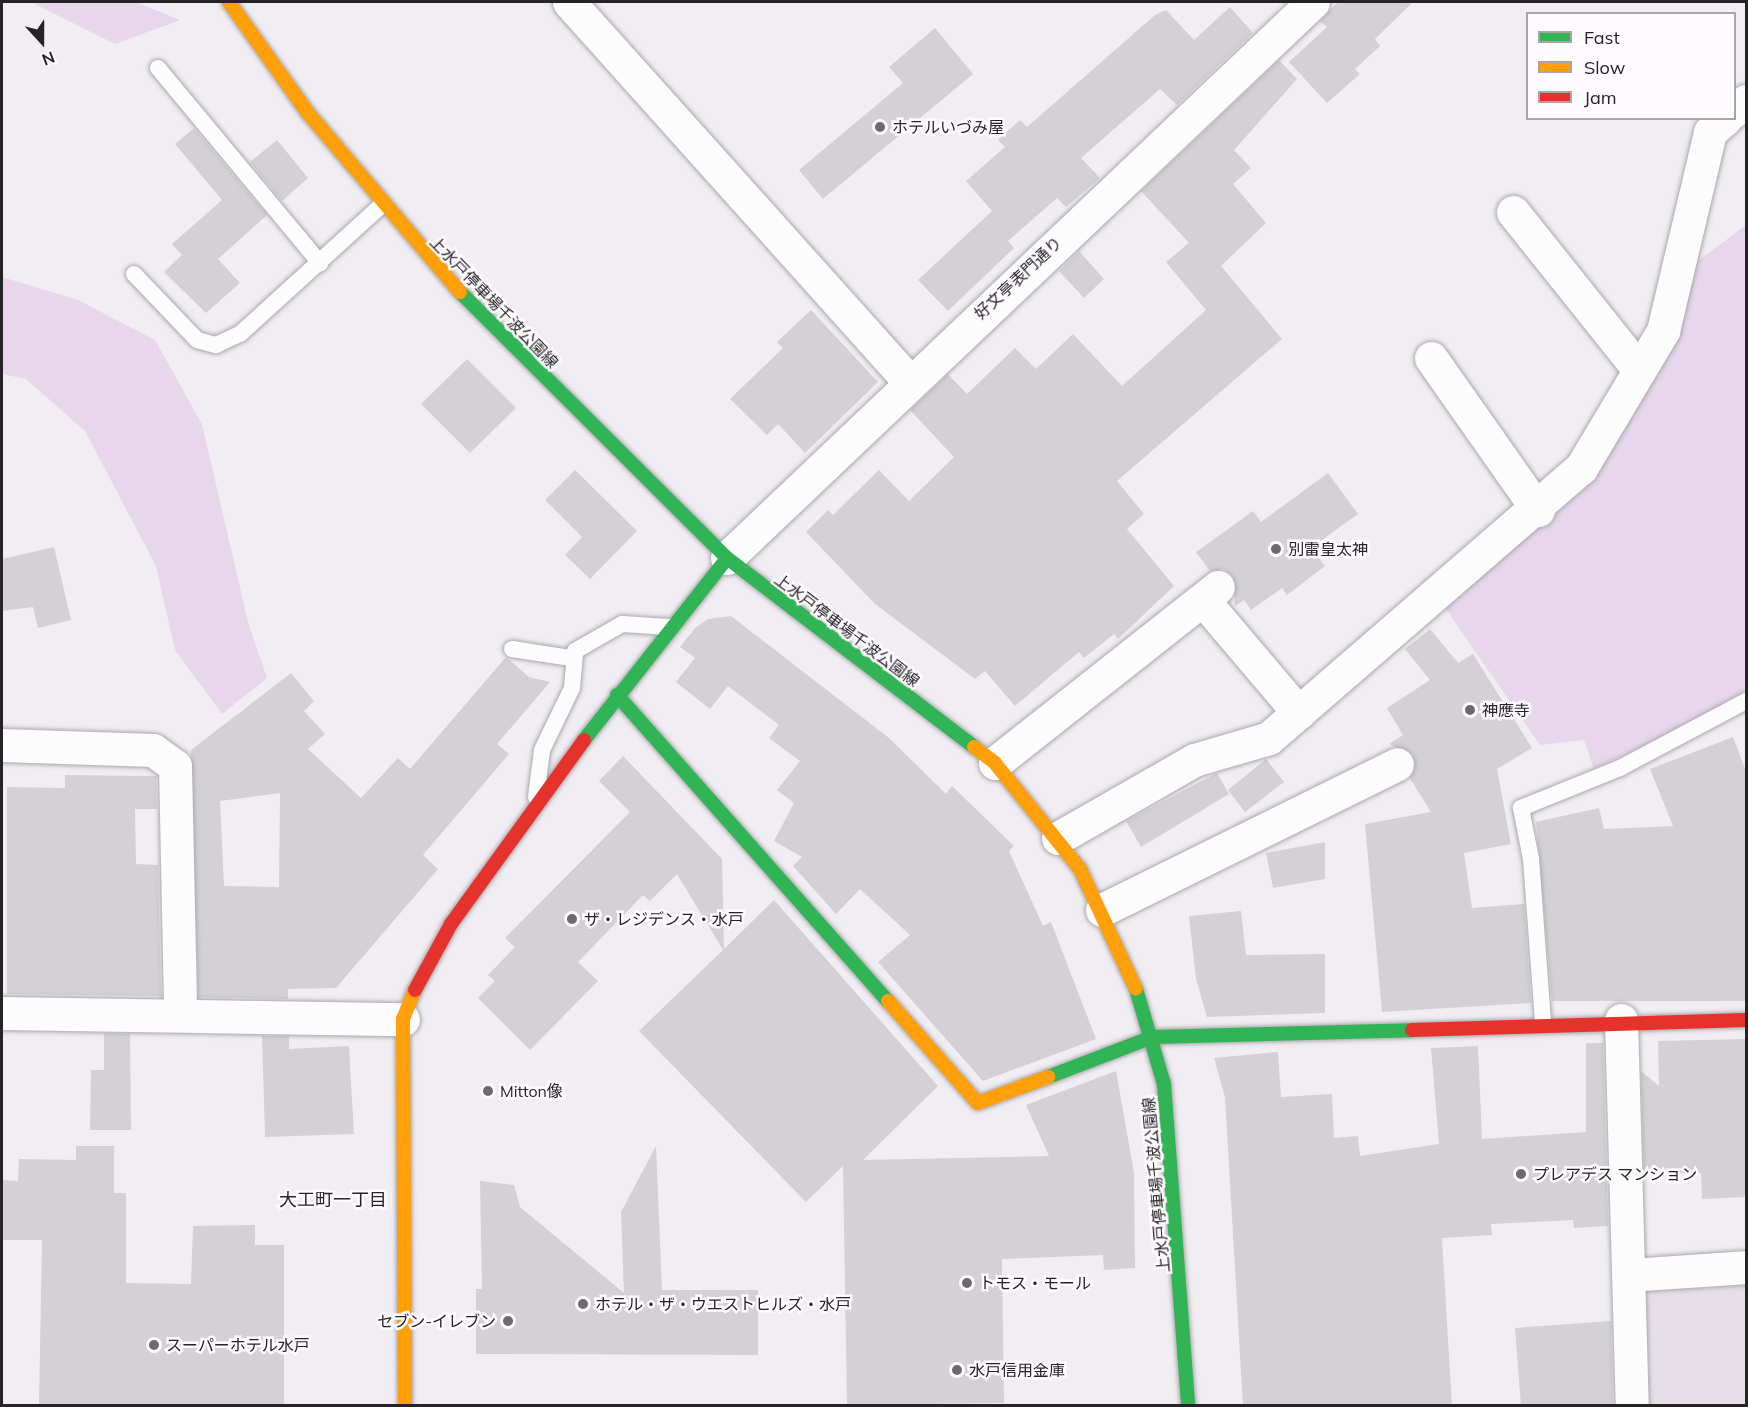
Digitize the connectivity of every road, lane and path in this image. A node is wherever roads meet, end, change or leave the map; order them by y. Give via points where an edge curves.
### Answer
1 (229, 2) edge
2 (1312, 2) edge
3 (577, 4) edge
4 (158, 68) dead end
5 (1724, 120) edge
6 (382, 205) junction
7 (1513, 212) dead end
8 (320, 263) junction
9 (134, 274) dead end
10 (1431, 358) dead end
11 (1639, 370) junction
12 (908, 380) junction
13 (1538, 510) junction
14 (727, 558) junction
15 (669, 627) junction
16 (512, 649) dead end
17 (571, 658) junction
18 (617, 695) junction
19 (1746, 701) edge
20 (1299, 713) junction
21 (2, 745) edge
22 (995, 763) junction
23 (1397, 764) dead end
24 (535, 807) junction
25 (1058, 838) junction
26 (1102, 910) junction
27 (2, 1013) edge
28 (180, 1015) junction
29 (403, 1019) junction
30 (1621, 1020) junction
31 (1746, 1020) edge
32 (1543, 1022) junction
33 (1153, 1037) junction
34 (1746, 1267) edge
35 (1629, 1275) junction
36 (405, 1406) edge
37 (1188, 1406) edge
38 (1632, 1406) edge

1 - 6 street, 上水戸停車場千波公園線
2 - 12 street, 好文亭表門通り
3 - 12 street
4 - 8 lane
5 - 11 street via 1710,132 1663,331
6 - 8 lane
6 - 14 street, 上水戸停車場千波公園線 via 442,274
7 - 11 street
8 - 9 lane via 240,334 216,345 197,340
10 - 13 street
11 - 13 street via 1581,468
12 - 14 street, 好文亭表門通り
13 - 20 street
14 - 15 street
14 - 22 street, 上水戸停車場千波公園線
15 - 17 lane via 622,624
15 - 18 street
16 - 17 lane
17 - 24 lane via 572,688 542,750
18 - 24 street
18 - 33 street via 978,1103
19 - 32 lane via 1620,768 1521,808 1531,859
20 - 22 street via 1211,593
20 - 25 street via 1269,738 1194,760
21 - 28 street via 153,750 175,766
22 - 25 street, 上水戸停車場千波公園線
23 - 26 street
24 - 29 street via 451,924 423,971
25 - 26 street, 上水戸停車場千波公園線
26 - 33 street, 上水戸停車場千波公園線
27 - 28 street
28 - 29 street
29 - 36 street
30 - 31 street
30 - 32 street
30 - 35 street
32 - 33 street
33 - 37 street, 上水戸停車場千波公園線 via 1170,1130
34 - 35 street
35 - 38 street

